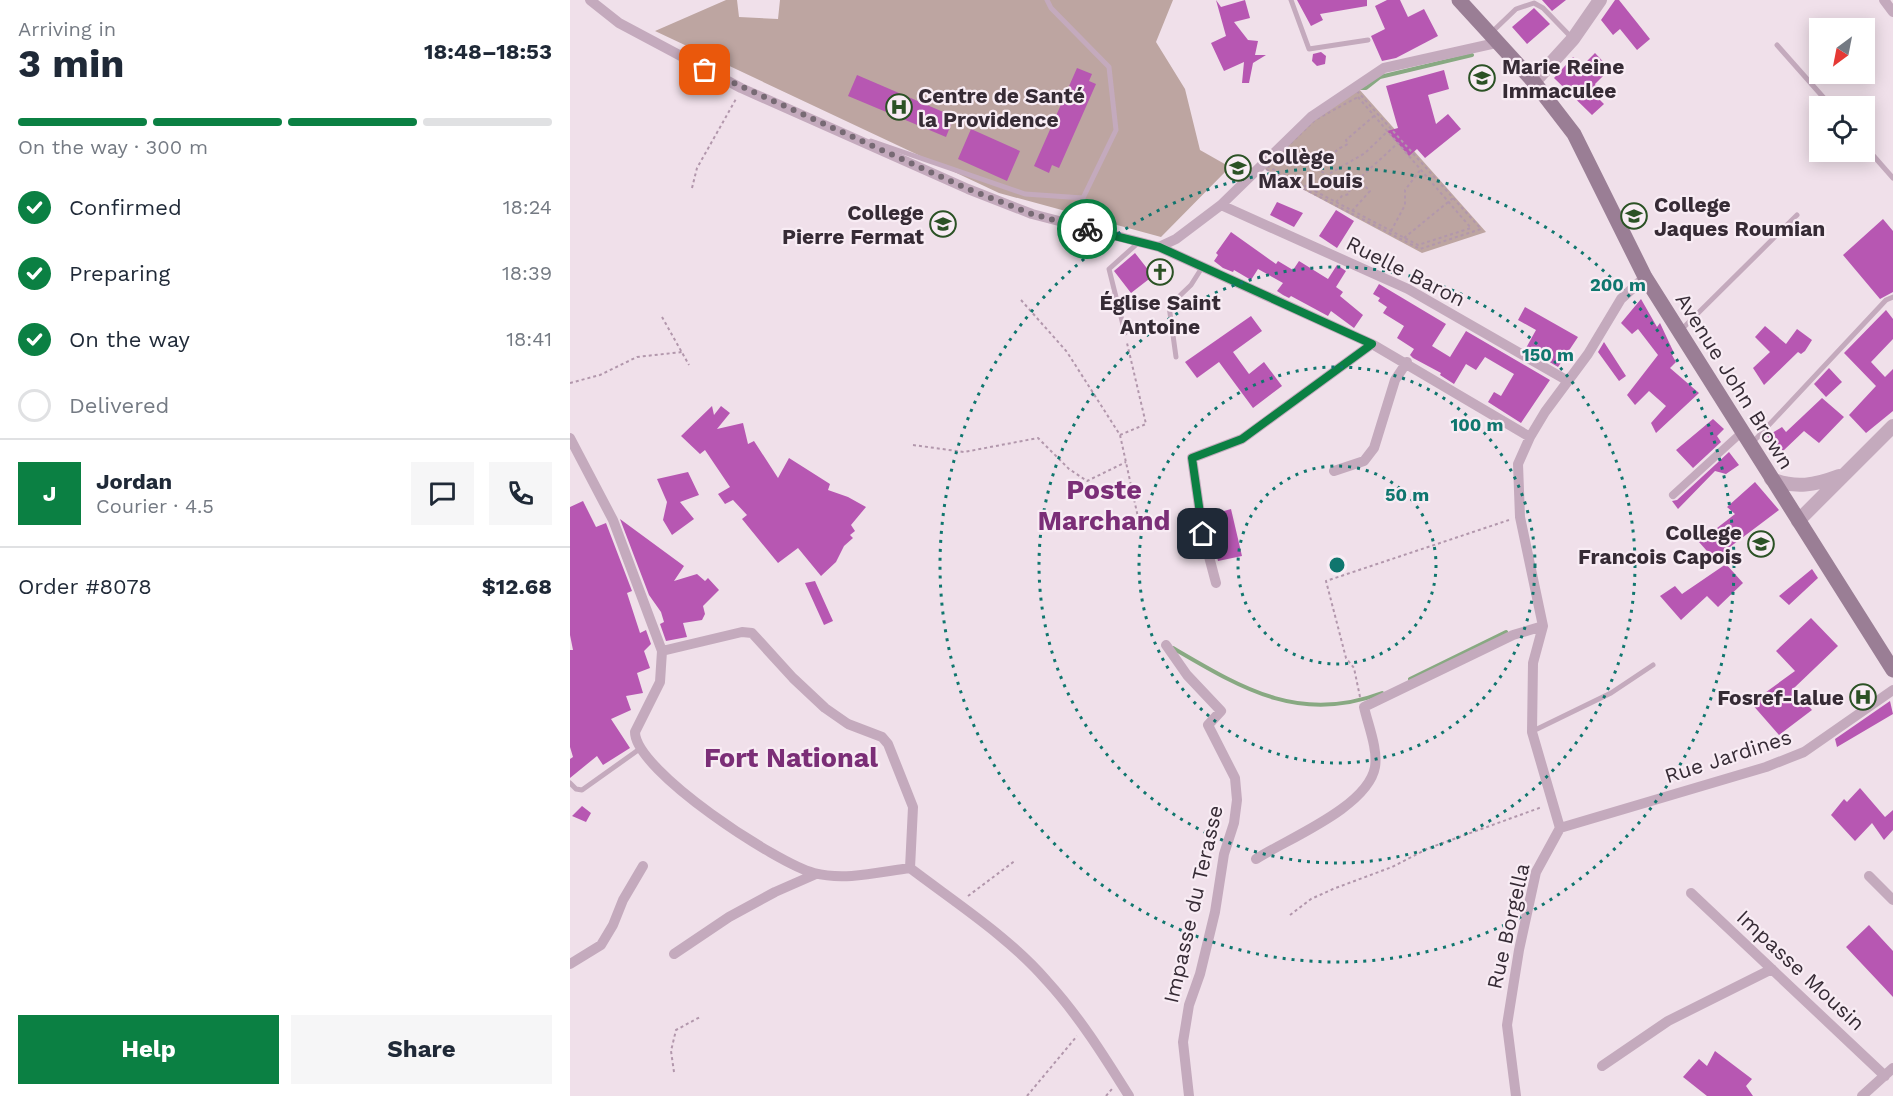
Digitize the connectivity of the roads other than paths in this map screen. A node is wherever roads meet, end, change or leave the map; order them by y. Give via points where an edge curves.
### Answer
1 (590, 0) edge
2 (1047, 0) edge
3 (1291, 0) edge
4 (1459, 0) edge
5 (1600, 0) edge
6 (1884, 0) edge
7 (1893, 12) edge
8 (1493, 39) junction
9 (1574, 39) junction
10 (1368, 40) dead end
11 (1777, 45) dead end
12 (1533, 82) junction
13 (1822, 96) edge
14 (823, 124) junction
15 (1875, 158) edge
16 (1893, 178) edge
17 (1221, 205) junction
18 (1797, 215) dead end
19 (1138, 243) junction
20 (1159, 247) junction
21 (1203, 266) junction
22 (1645, 277) junction
23 (1893, 297) edge
24 (1679, 331) junction
25 (1125, 333) road end
26 (1372, 344) junction
27 (1176, 357) dead end
28 (1407, 362) junction
29 (1568, 381) junction
30 (1893, 426) edge
31 (1530, 436) junction
32 (570, 438) edge
33 (1745, 439) junction
34 (1334, 471) dead end
35 (1844, 474) junction
36 (1771, 479) junction
37 (1673, 495) dead end
38 (1798, 521) junction
39 (1216, 583) dead end
40 (1543, 626) junction
41 (1166, 645) dead end
42 (662, 651) junction
43 (1653, 665) dead end
44 (1893, 670) edge
45 (1893, 690) edge
46 (1532, 732) junction
47 (641, 748) junction
48 (570, 783) edge
49 (1560, 828) junction
50 (1256, 859) dead end
51 (643, 866) dead end
52 (910, 868) junction
53 (816, 874) junction
54 (1869, 876) dead end
55 (1690, 893) dead end
56 (1893, 900) edge
57 (674, 954) dead end
58 (570, 964) edge
59 (1772, 969) junction
60 (1602, 1066) dead end
61 (1889, 1072) edge
62 (1129, 1096) edge
63 (1189, 1096) edge
64 (1516, 1096) edge
65 (1862, 1096) edge

1 - 14 street via 618,23 741,88
2 - 14 lane via 1109,67 1116,130 1083,198 1025,194
3 - 10 lane via 1309,50
4 - 8 main road, Avenue John Brown
5 - 9 street
6 - 7 street
8 - 9 lane via 1516,9 1529,3 1543,8
8 - 12 main road, Avenue John Brown
8 - 17 street via 1384,68 1311,117
9 - 12 street
11 - 13 lane
12 - 22 main road, Avenue John Brown via 1581,145
14 - 19 street via 1032,214
15 - 16 lane
17 - 20 street
17 - 29 street, Ruelle Baron via 1408,289
18 - 24 lane
19 - 20 street
19 - 25 lane via 1108,269
20 - 21 street
21 - 26 street
21 - 27 lane via 1191,285 1169,306
22 - 24 main road, Avenue John Brown
22 - 29 street via 1622,299
23 - 33 lane
24 - 33 main road, Avenue John Brown
26 - 28 street
26 - 39 street via 1242,439 1192,458 1203,534
28 - 31 street
28 - 34 street via 1395,380 1374,448 1364,460
29 - 31 street
30 - 35 street
31 - 40 street via 1518,464 1520,517
32 - 42 street via 613,520
33 - 36 main road, Avenue John Brown
33 - 37 street
35 - 36 street via 1806,486
35 - 38 street
36 - 38 main road, Avenue John Brown
38 - 44 main road, Avenue John Brown
40 - 46 street via 1533,663
40 - 50 street via 1512,635 1364,708 1375,766 1370,780 1332,817
41 - 63 street, Impasse du Terasse via 1187,675 1221,711 1208,725 1234,778 1237,800 1215,912 1184,1032
42 - 47 street via 660,682 635,732
42 - 52 street via 752,633 825,708 848,724 882,737 912,807
43 - 46 lane via 1611,693
45 - 49 street, Rue Jardines via 1804,752 1766,767
46 - 49 street
47 - 48 lane via 582,790
47 - 53 street via 675,787 700,807 791,866
49 - 64 street, Rue Borgella via 1536,872 1506,1025
51 - 58 street via 601,945
52 - 53 street via 840,877
52 - 62 street via 1046,980 1084,1027
53 - 57 street via 775,892
54 - 56 street
55 - 59 street, Impasse Mousin
59 - 60 street via 1668,1021
59 - 61 street, Impasse Mousin
61 - 65 street

